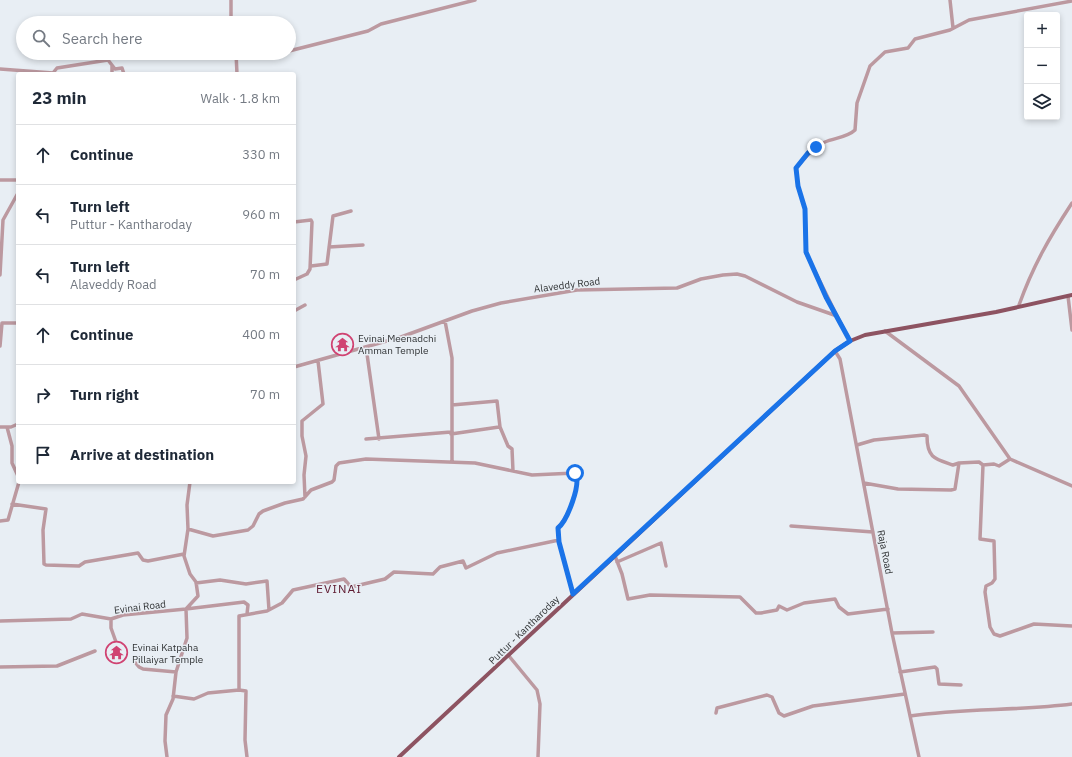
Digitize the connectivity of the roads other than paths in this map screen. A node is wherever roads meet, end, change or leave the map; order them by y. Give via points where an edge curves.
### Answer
1 (231, 0) edge
2 (475, 0) edge
3 (950, 0) edge
4 (1072, 1) edge
5 (231, 16) edge
6 (952, 28) junction
7 (296, 48) edge
8 (108, 60) edge
9 (108, 60) edge
10 (237, 60) edge
11 (112, 66) junction
12 (0, 69) edge
13 (40, 72) edge
14 (55, 72) edge
15 (112, 72) edge
16 (123, 72) edge
17 (237, 72) edge
18 (0, 180) edge
19 (16, 180) edge
20 (16, 197) edge
21 (1072, 203) edge
22 (351, 212) dead end
23 (296, 222) edge
24 (363, 245) dead end
25 (329, 246) junction
26 (311, 266) junction
27 (0, 275) edge
28 (296, 279) edge
29 (1070, 296) edge
30 (305, 305) dead end
31 (1019, 305) junction
32 (296, 310) edge
33 (837, 316) junction
34 (445, 321) junction
35 (16, 323) edge
36 (1072, 330) edge
37 (885, 331) junction
38 (850, 341) junction
39 (0, 346) edge
40 (366, 347) junction
41 (835, 351) junction
42 (318, 361) junction
43 (296, 366) edge
44 (452, 405) junction
45 (16, 425) edge
46 (0, 427) edge
47 (7, 427) junction
48 (499, 427) dead end
49 (451, 433) junction
50 (380, 439) junction
51 (366, 440) dead end
52 (857, 445) junction
53 (1010, 460) junction
54 (452, 462) junction
55 (959, 463) junction
56 (983, 466) junction
57 (513, 471) junction
58 (16, 472) edge
59 (18, 484) edge
60 (190, 484) edge
61 (864, 484) junction
62 (1072, 486) edge
63 (305, 498) junction
64 (12, 504) junction
65 (0, 521) edge
66 (791, 526) dead end
67 (188, 529) junction
68 (873, 532) junction
69 (558, 540) junction
70 (184, 554) junction
71 (615, 556) junction
72 (617, 562) junction
73 (666, 566) dead end
74 (196, 583) junction
75 (573, 594) junction
76 (186, 609) junction
77 (888, 609) junction
78 (269, 610) junction
79 (247, 614) junction
80 (111, 619) junction
81 (0, 621) edge
82 (1072, 626) edge
83 (933, 632) dead end
84 (892, 633) junction
85 (116, 642) dead end
86 (96, 652) dead end
87 (509, 656) junction
88 (134, 661) dead end
89 (0, 667) edge
90 (176, 672) junction
91 (900, 672) junction
92 (961, 685) dead end
93 (239, 690) junction
94 (905, 694) junction
95 (173, 696) junction
96 (1072, 704) edge
97 (716, 714) dead end
98 (910, 716) junction
99 (168, 757) edge
100 (246, 757) edge
101 (399, 757) edge
102 (538, 757) edge
103 (919, 757) edge

1 - 5 street
2 - 7 street via 381,24 368,32
3 - 6 street
4 - 6 street via 969,20
6 - 33 street via 936,35 915,39 908,48 890,50 879,56 870,66 864,79 855,130 816,147 796,168 805,209 806,252
8 - 11 street
9 - 14 street via 57,68
10 - 17 street
11 - 15 street
11 - 16 street via 114,69 122,68
12 - 13 street
18 - 19 street
20 - 27 street via 3,220
21 - 31 street via 1042,250
22 - 25 street via 333,216
23 - 26 street via 312,221
24 - 25 street
25 - 26 street via 327,264
26 - 28 street via 307,274
29 - 31 main road, Puttur - Kantharoday
29 - 36 street
30 - 32 street
31 - 37 main road, Puttur - Kantharoday via 996,312
33 - 34 street, Alaveddy Road via 797,302 737,274 701,279 677,288 577,290 501,303
33 - 38 street
34 - 40 street, Alaveddy Road
34 - 44 street via 452,358
35 - 39 street via 2,323
37 - 38 main road, Puttur - Kantharoday
37 - 53 street via 959,386
38 - 41 main road, Puttur - Kantharoday
40 - 42 street, Alaveddy Road
40 - 50 street
41 - 52 street, Raja Road via 840,359
41 - 71 main road, Puttur - Kantharoday
42 - 43 street, Alaveddy Road
42 - 63 street via 323,404 302,421 306,456
44 - 49 street
44 - 57 street via 497,401 500,427 508,446 512,449
45 - 47 street
46 - 47 street
47 - 58 street via 12,446 12,463
48 - 49 street
49 - 50 street
49 - 54 street
50 - 51 street
52 - 55 street via 874,440 924,435 927,436 930,453 935,460 953,466
52 - 61 street, Raja Road
53 - 56 street via 999,466
53 - 62 street
54 - 57 street via 475,463
54 - 63 street via 366,459 346,461 336,466 334,480 311,490
55 - 56 street via 979,462
55 - 61 street via 955,489 951,490 898,489
56 - 82 street via 980,539 994,541 995,579 986,586 985,592 990,627 994,634 1000,636 1034,624
57 - 69 street via 532,475 575,473 577,476 577,490 564,524 558,528
59 - 64 street
60 - 67 street
61 - 68 street, Raja Road
63 - 67 street via 285,502 263,511 253,526 241,532 212,536
64 - 65 street via 8,520
64 - 70 street via 46,509 43,530 43,555 46,565 79,566 84,562 138,553 148,561
66 - 68 street
67 - 70 street
68 - 77 street, Raja Road
69 - 75 street
69 - 78 street via 497,554 466,568 463,562 449,563 433,574 394,572 385,579 351,587 344,579 339,579 293,590 282,603
70 - 74 street via 190,574
71 - 72 street
71 - 75 main road, Puttur - Kantharoday
72 - 73 street via 661,543
72 - 77 street via 628,599 650,596 740,597 756,612 761,613 777,610 779,606 788,610 804,603 836,599 848,614
74 - 76 street via 198,598
74 - 78 street via 220,580 246,584 267,581
75 - 87 main road, Puttur - Kantharoday
76 - 79 street, Evinai Road via 244,602 248,605
76 - 80 street, Evinai Road via 123,615
76 - 90 street via 187,638
77 - 84 street, Raja Road
78 - 79 street
79 - 93 street via 239,616 238,621
80 - 81 street, Evinai Road via 82,614 71,619
80 - 85 street
83 - 84 street
84 - 91 street, Raja Road
86 - 89 street via 57,666
87 - 101 main road, Puttur - Kantharoday
87 - 102 street via 537,690 540,704
88 - 90 street via 144,669
90 - 95 street
91 - 92 street via 935,667 939,684
91 - 94 street, Raja Road
93 - 95 street via 208,693 194,698
93 - 100 street via 246,691
94 - 97 street via 813,706 784,716 779,713 772,697 767,695 718,708
94 - 98 street, Raja Road
95 - 99 street via 165,723
96 - 98 street via 1022,710
98 - 103 street, Raja Road

